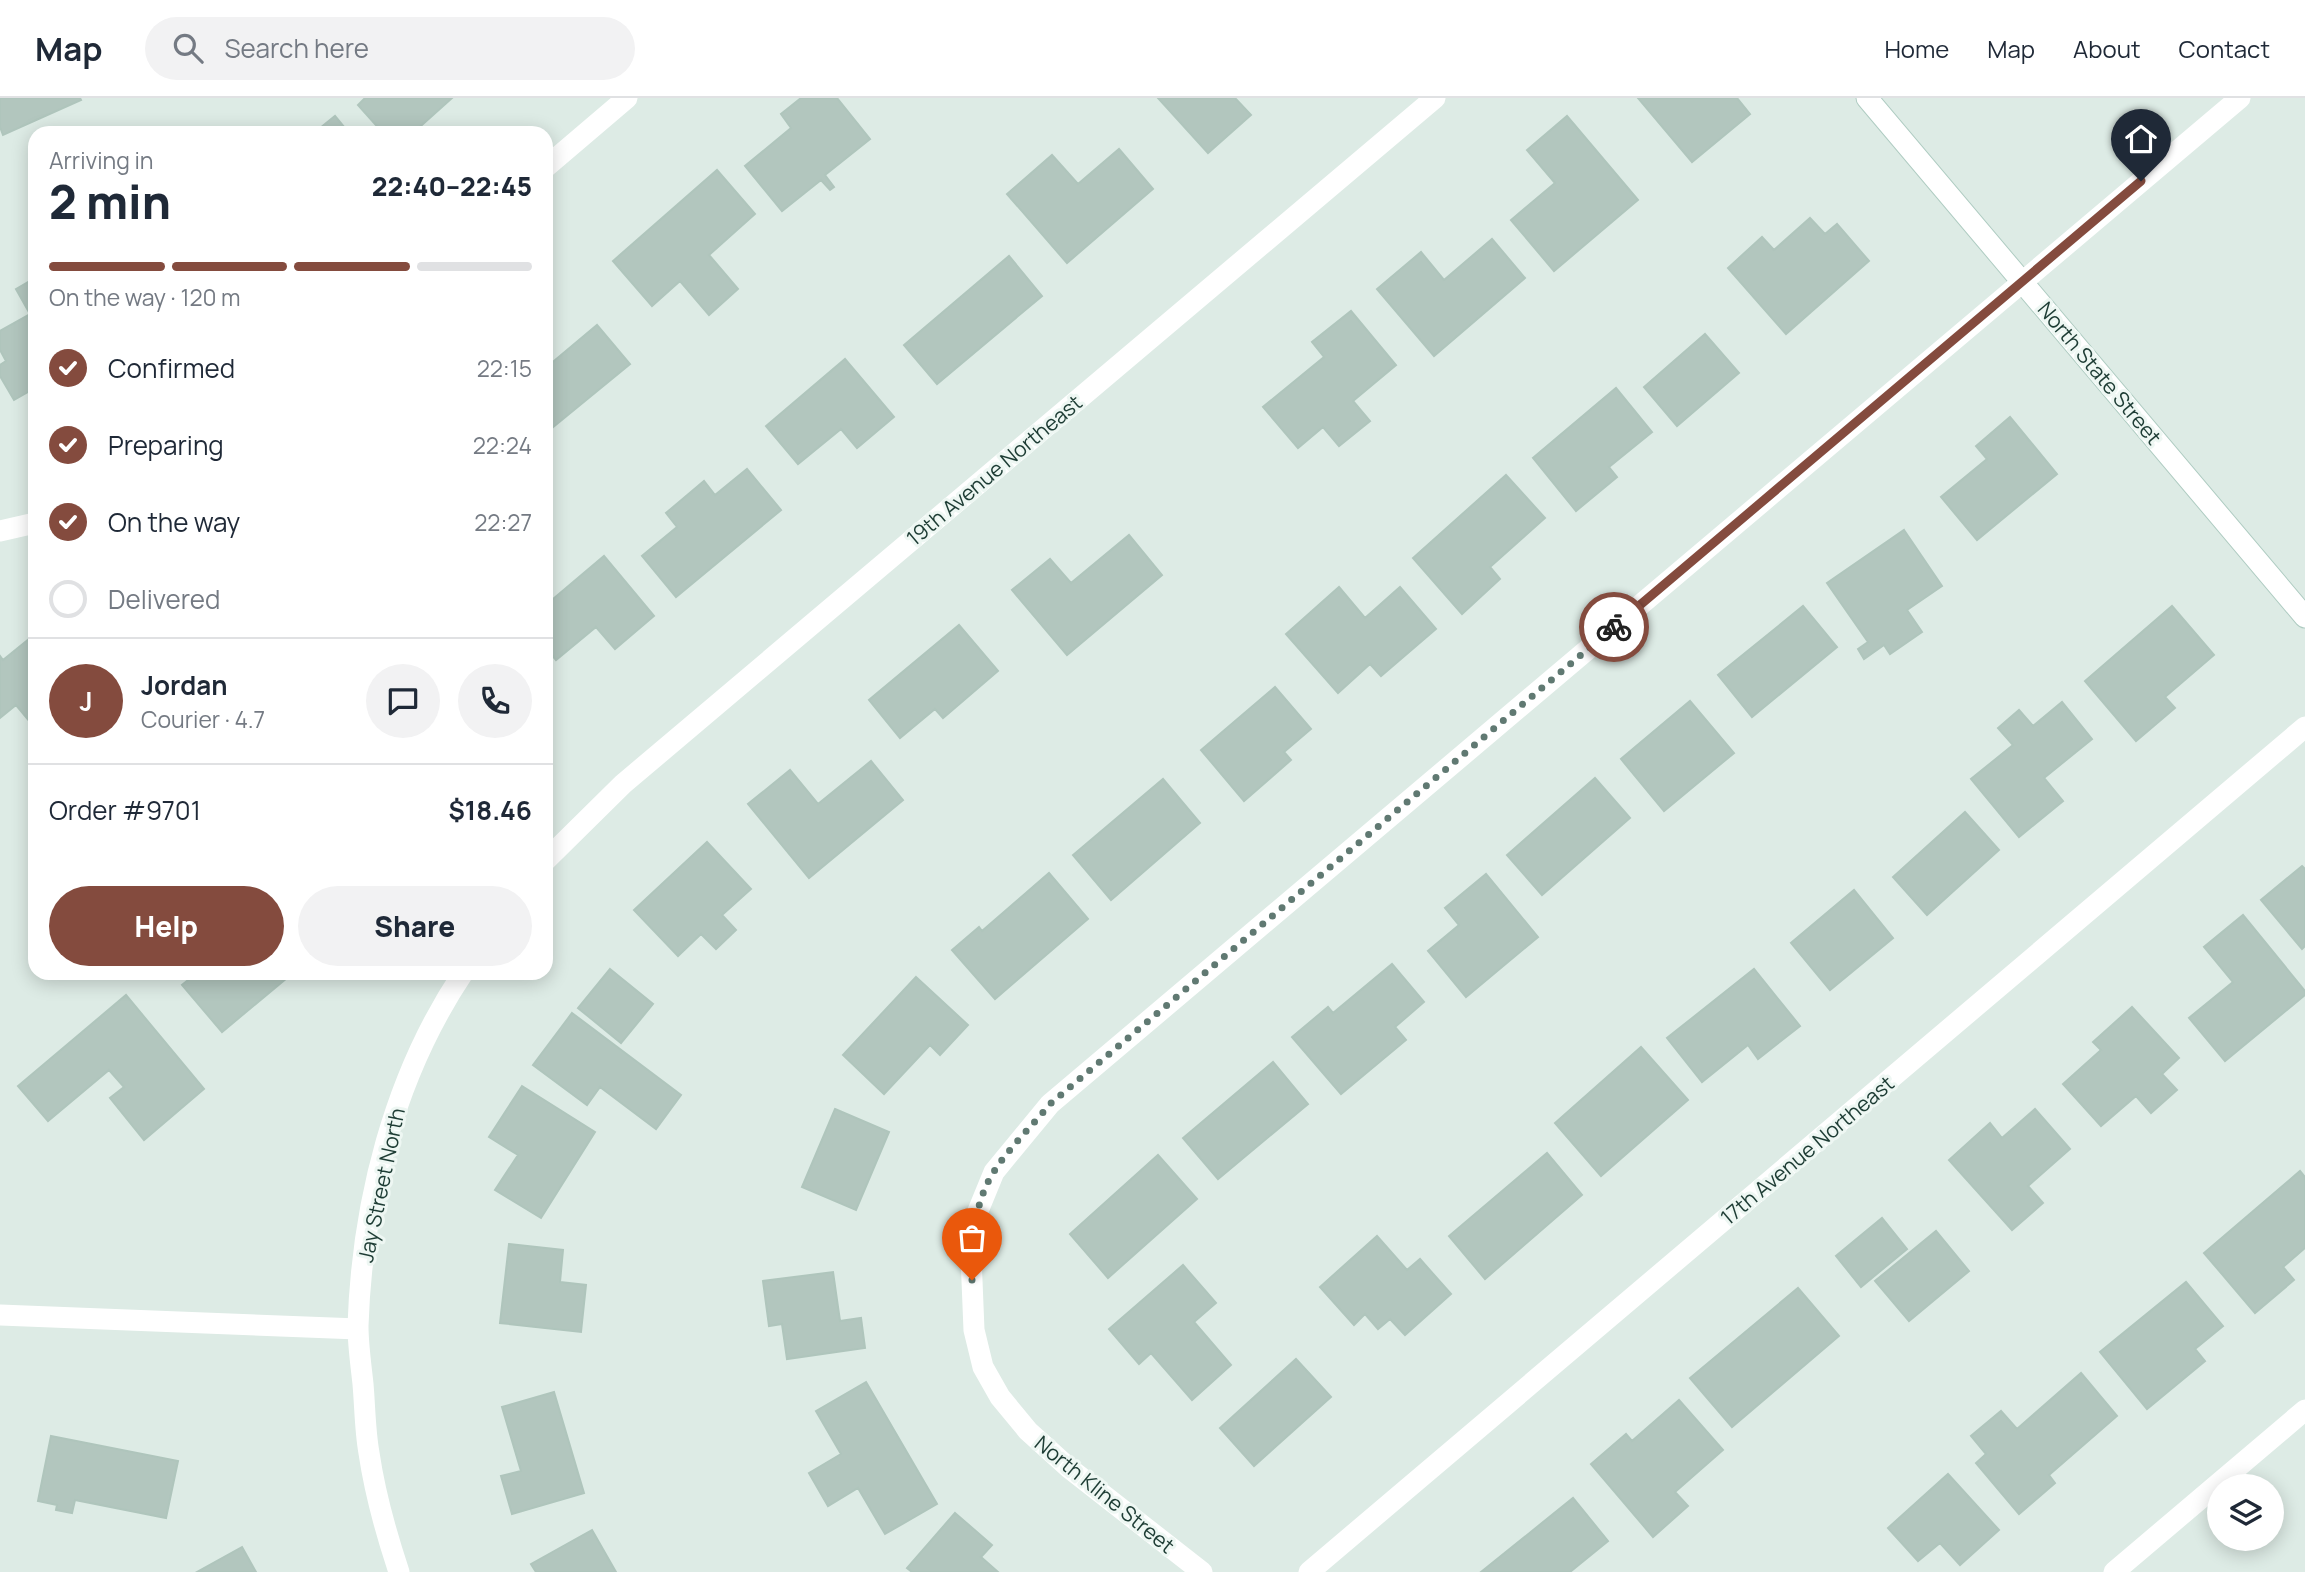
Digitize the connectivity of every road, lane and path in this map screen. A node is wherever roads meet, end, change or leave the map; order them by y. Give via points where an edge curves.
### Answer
1 (627, 98) edge
2 (1435, 98) edge
3 (1867, 98) edge
4 (2239, 98) edge
5 (553, 161) edge
6 (2023, 281) junction
7 (28, 525) edge
8 (0, 531) edge
9 (2305, 617) edge
10 (2305, 727) edge
11 (553, 844) edge
12 (458, 980) edge
13 (0, 1315) edge
14 (358, 1329) junction
15 (2305, 1410) edge
16 (399, 1572) edge
17 (1202, 1572) edge
18 (1309, 1572) edge
19 (2114, 1572) edge

1 - 5 street
2 - 11 street, 19th Avenue Northeast
3 - 6 street, North State Street
4 - 6 street, North Kline Street
6 - 9 street, North State Street
6 - 17 street, North Kline Street via 1050,1104 994,1172 978,1211 971,1255 974,1330 983,1367 1028,1431
7 - 8 street
10 - 18 street, 17th Avenue Northeast
12 - 14 street, Jay Street North via 411,1067 389,1129 363,1254
13 - 14 street
14 - 16 street, Jay Street North via 369,1452 384,1527
15 - 19 street

